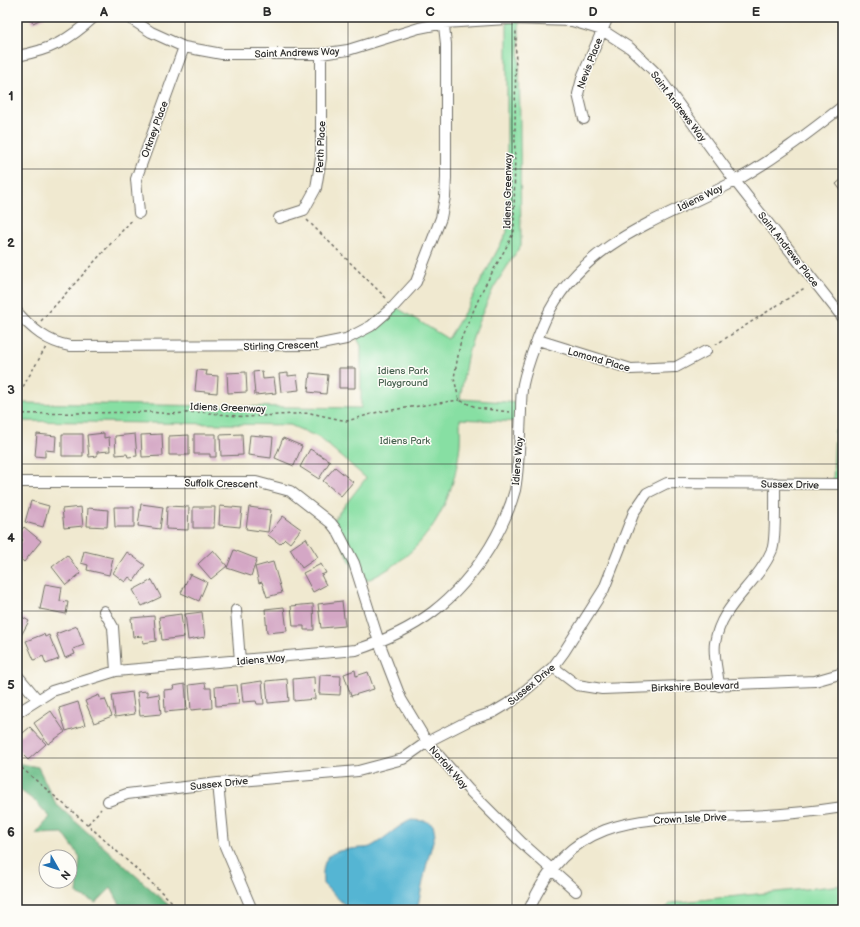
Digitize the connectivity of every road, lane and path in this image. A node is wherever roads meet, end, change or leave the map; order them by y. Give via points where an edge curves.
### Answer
1 (94, 17) edge
2 (128, 17) edge
3 (608, 17) edge
4 (516, 19) junction
5 (443, 20) edge
6 (602, 30) junction
7 (184, 47) junction
8 (321, 54) junction
9 (17, 56) edge
10 (843, 106) edge
11 (584, 119) dead end
12 (735, 181) junction
13 (298, 212) junction
14 (139, 213) joint
15 (279, 218) dead end
16 (814, 281) junction
17 (394, 306) junction
18 (17, 312) edge
19 (843, 318) edge
20 (33, 330) junction
21 (51, 340) junction
22 (538, 340) junction
23 (706, 350) joint
24 (17, 398) edge
25 (459, 400) junction
26 (521, 413) junction
27 (17, 414) edge
28 (17, 482) edge
29 (775, 483) junction
30 (843, 484) edge
31 (236, 610) dead end
32 (104, 611) dead end
33 (379, 642) junction
34 (240, 661) junction
35 (553, 667) junction
36 (116, 671) junction
37 (843, 673) edge
38 (17, 675) edge
39 (719, 686) junction
40 (38, 700) junction
41 (17, 713) edge
42 (428, 742) junction
43 (17, 764) edge
44 (218, 783) junction
45 (108, 801) joint
46 (843, 807) edge
47 (88, 824) junction
48 (552, 869) junction
49 (576, 891) dead end
50 (181, 910) edge
51 (252, 910) edge
52 (529, 910) edge

1 - 9 street via 75,35 41,52
2 - 7 street, Saint Andrews Way via 151,32
3 - 6 street, Nevis Place
4 - 5 street, Saint Andrews Way
4 - 6 street, Saint Andrews Way via 572,21
4 - 25 path, Idiens Greenway via 514,231 483,289 461,339 454,378
5 - 8 street, Saint Andrews Way via 348,50
5 - 17 street, Stirling Crescent via 446,44 445,197 438,225 416,282
6 - 11 street, Nevis Place via 578,94
6 - 12 street, Saint Andrews Way via 630,48 655,72
7 - 8 street, Saint Andrews Way via 222,54
7 - 14 street, Orkney Place via 136,180
8 - 13 street, Perth Place via 319,173 316,188 304,210
10 - 12 street, Idiens Way via 778,156
12 - 16 street, Saint Andrews Place
12 - 22 street, Idiens Way via 632,231 595,256 568,284 550,310
13 - 15 street
13 - 17 path
14 - 20 path
16 - 19 street, Saint Andrews Place
16 - 23 path
17 - 21 street, Stirling Crescent via 371,326 346,339 316,345 94,347 57,344
18 - 20 street, Stirling Crescent
20 - 21 street, Stirling Crescent
21 - 24 path
22 - 23 street, Lomond Place via 631,369 676,367
22 - 26 street, Idiens Way via 523,384
25 - 26 path via 478,408
25 - 27 path, Idiens Greenway via 378,412 347,421 310,414 246,417 201,412
26 - 33 street, Idiens Way via 515,490 499,531 478,567 444,604 417,624
28 - 33 street, Suffolk Crescent via 256,482 290,491 331,522 338,532 354,563
29 - 30 street, Sussex Drive
29 - 35 street, Sussex Drive via 667,483 647,493 634,512 604,589 588,618
29 - 39 street via 773,548 761,571 733,602 719,625 715,645
31 - 34 street
32 - 36 street via 113,627
33 - 34 street, Idiens Way via 342,652
33 - 42 street, Norfolk Way via 401,699
34 - 36 street, Idiens Way
35 - 39 street, Birkshire Boulevard via 577,685 602,689
35 - 42 street, Sussex Drive via 514,700 494,712 470,720
36 - 40 street, Idiens Way via 52,691
37 - 39 street, Birkshire Boulevard via 815,681
38 - 40 street
40 - 41 street, Idiens Way
42 - 44 street, Sussex Drive via 403,759 358,771
42 - 48 street, Norfolk Way via 468,789
43 - 47 path
44 - 45 street, Sussex Drive via 127,794
44 - 51 street via 224,844
45 - 47 path
46 - 48 street, Crown Isle Drive via 746,816 708,816 634,822 602,831 577,844
47 - 50 path
48 - 49 street
48 - 52 street, Crown Isle Drive via 535,895

